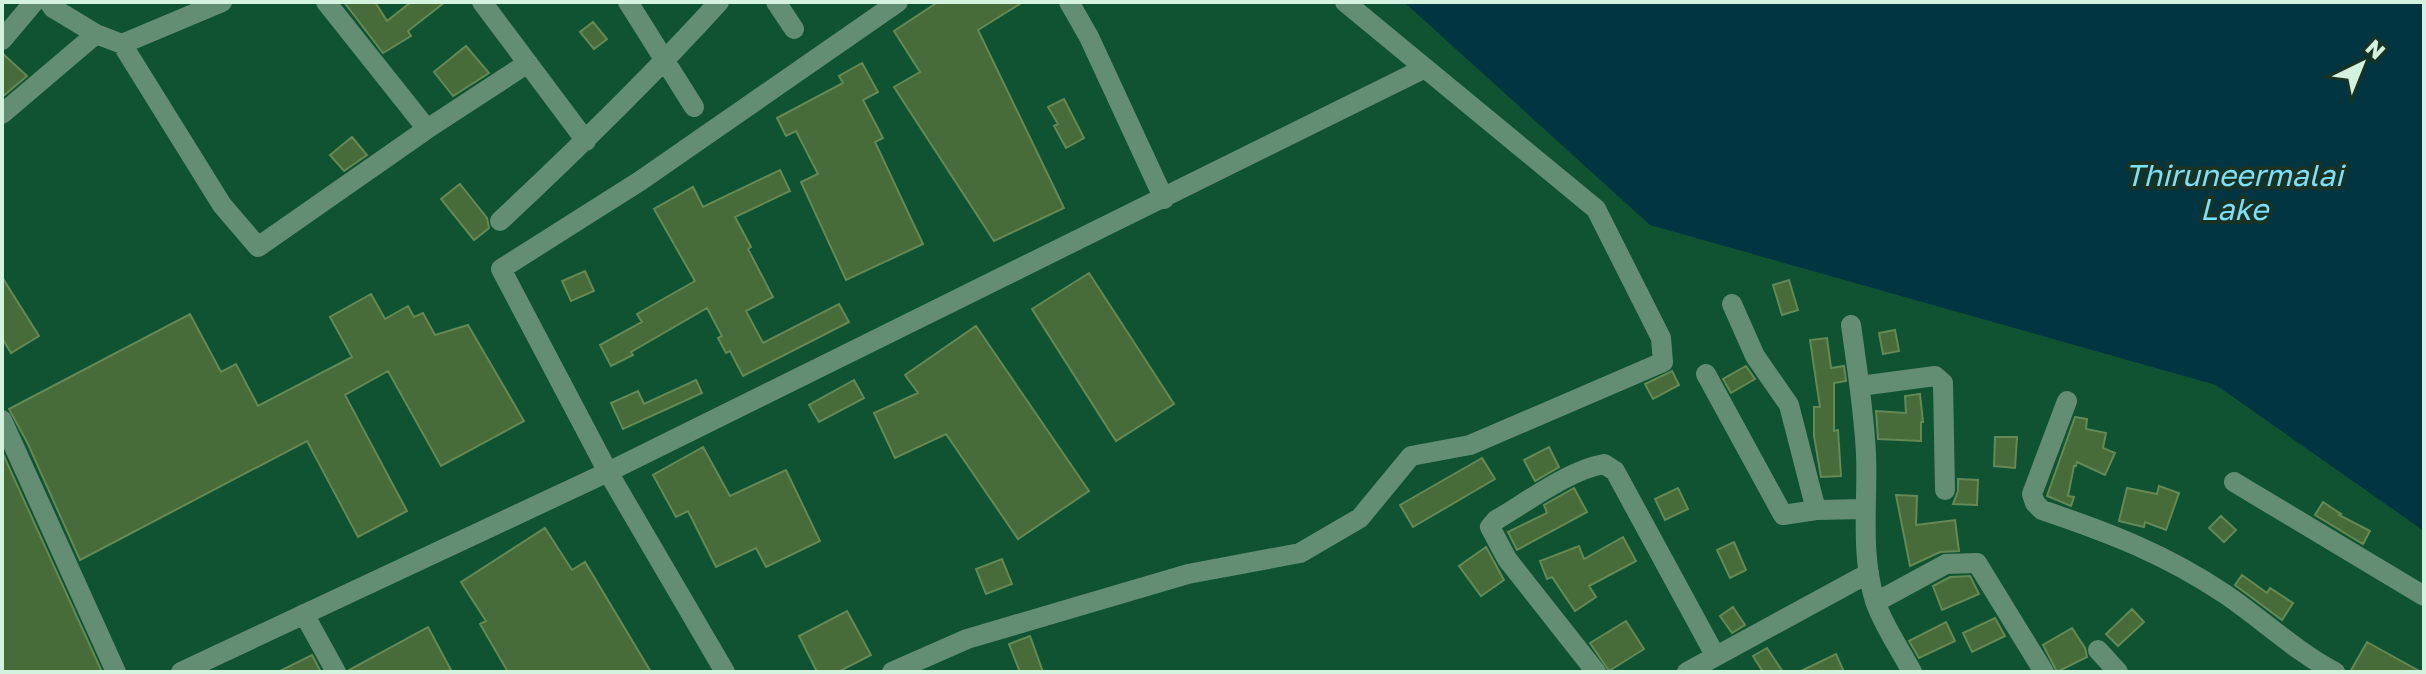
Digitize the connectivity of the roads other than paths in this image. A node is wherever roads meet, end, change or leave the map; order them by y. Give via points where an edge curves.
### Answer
1 (34, 2) edge
2 (49, 2) edge
3 (222, 2) edge
4 (326, 2) edge
5 (482, 2) edge
6 (628, 2) edge
7 (719, 2) edge
8 (776, 2) edge
9 (898, 2) edge
10 (1069, 2) edge
11 (1345, 2) edge
12 (794, 29) dead end
13 (96, 34) junction
14 (2, 40) edge
15 (122, 44) junction
16 (665, 61) junction
17 (528, 63) junction
18 (1425, 68) junction
19 (694, 107) dead end
20 (2, 114) edge
21 (427, 129) junction
22 (586, 141) junction
23 (1164, 199) junction
24 (500, 221) dead end
25 (1732, 304) dead end
26 (1851, 325) dead end
27 (1706, 374) dead end
28 (1860, 386) junction
29 (2067, 401) dead end
30 (2, 420) edge
31 (608, 472) junction
32 (2234, 482) dead end
33 (1945, 490) dead end
34 (1864, 509) junction
35 (1816, 510) junction
36 (1869, 573) junction
37 (2424, 596) edge
38 (1876, 602) junction
39 (304, 614) junction
40 (2098, 650) dead end
41 (1715, 655) junction
42 (116, 672) edge
43 (181, 672) edge
44 (336, 672) edge
45 (725, 672) edge
46 (892, 672) edge
47 (1596, 672) edge
48 (1687, 672) edge
49 (1912, 672) edge
50 (2044, 672) edge
51 (2118, 672) edge
52 (2335, 672) edge

1 - 14 street
2 - 13 street
3 - 15 street
4 - 21 street
5 - 17 street
6 - 16 street
7 - 16 street
8 - 12 street
9 - 31 street via 640,181 501,269
10 - 23 street
11 - 18 street
13 - 15 street
13 - 20 street
15 - 21 street via 222,205 258,247
16 - 19 street
16 - 22 street
17 - 21 street
17 - 22 street
18 - 23 street
18 - 46 street via 1596,209 1661,338 1663,362 1470,445 1411,456 1360,518 1300,553 1188,574 967,639
22 - 24 street
23 - 31 street
25 - 35 street via 1755,356 1789,405
26 - 28 street
27 - 35 street via 1780,511 1788,516
28 - 33 street via 1940,378
28 - 34 street
29 - 52 street via 2032,494 2035,503 2177,565
30 - 42 street
31 - 39 street
31 - 45 street
32 - 37 street
34 - 35 street
34 - 36 street
36 - 38 street
36 - 41 street
38 - 49 street
38 - 50 street via 1946,564 1977,563
39 - 43 street
39 - 44 street
40 - 51 street
41 - 47 street via 1615,471 1604,464 1556,485 1490,527 1507,559
41 - 48 street

